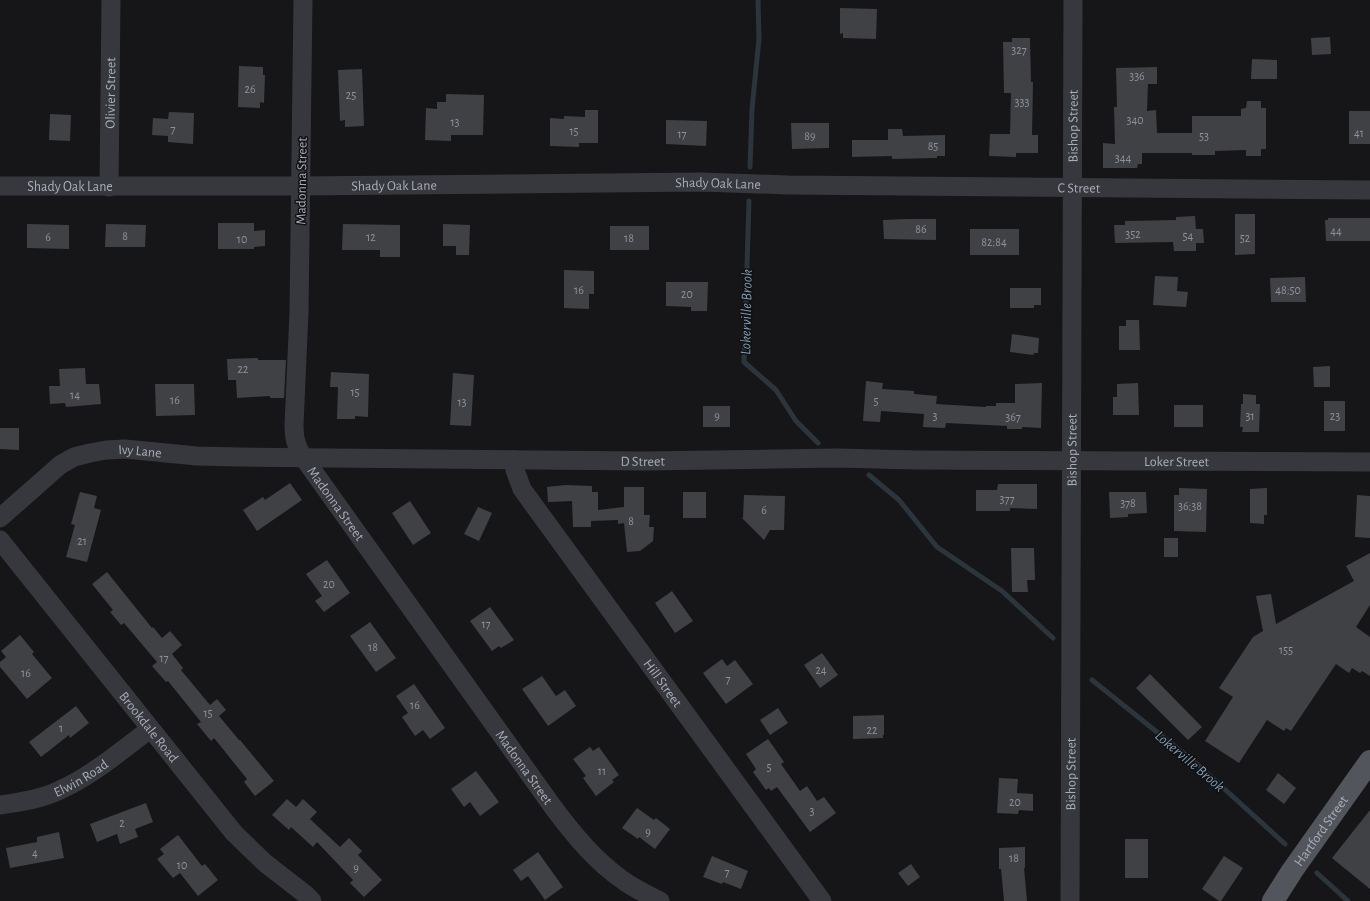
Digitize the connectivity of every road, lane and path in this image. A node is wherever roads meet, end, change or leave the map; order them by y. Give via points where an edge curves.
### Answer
1 (111, 0) edge
2 (303, 0) edge
3 (1073, 0) edge
4 (788, 185) joint
5 (0, 186) edge
6 (301, 186) junction
7 (109, 187) junction
8 (1072, 188) junction
9 (1370, 190) edge
10 (302, 457) junction
11 (514, 460) junction
12 (983, 460) joint
13 (1071, 460) junction
14 (1370, 462) edge
15 (0, 518) edge
16 (0, 540) edge
17 (150, 729) junction
18 (1370, 761) edge
19 (0, 805) edge
20 (312, 901) edge
21 (660, 901) edge
22 (822, 901) edge
23 (1070, 901) edge
24 (1273, 901) edge

1 - 7 street, Olivier Street
2 - 6 street, Madonna Street
3 - 8 street, Bishop Street
4 - 6 street, Shady Oak Lane via 693,182
4 - 8 street, C Street
5 - 7 street, Shady Oak Lane
6 - 7 street, Shady Oak Lane
6 - 10 street, Madonna Street via 294,438
8 - 9 street, C Street
8 - 13 street, Bishop Street
10 - 11 street, D Street
10 - 15 street, Ivy Lane via 218,457 125,449 90,453 74,457 60,465
10 - 21 street, Madonna Street via 553,807 587,850 625,882
11 - 12 street, D Street
11 - 22 street, Hill Street via 522,488
12 - 13 street, Loker Street
13 - 14 street, Loker Street
13 - 23 street, Bishop Street
16 - 17 street, Brookdale Road
17 - 19 street, Elwin Road via 105,764 59,791 36,799
17 - 20 street, Brookdale Road via 234,833 265,863
18 - 24 main road, Hartford Street

